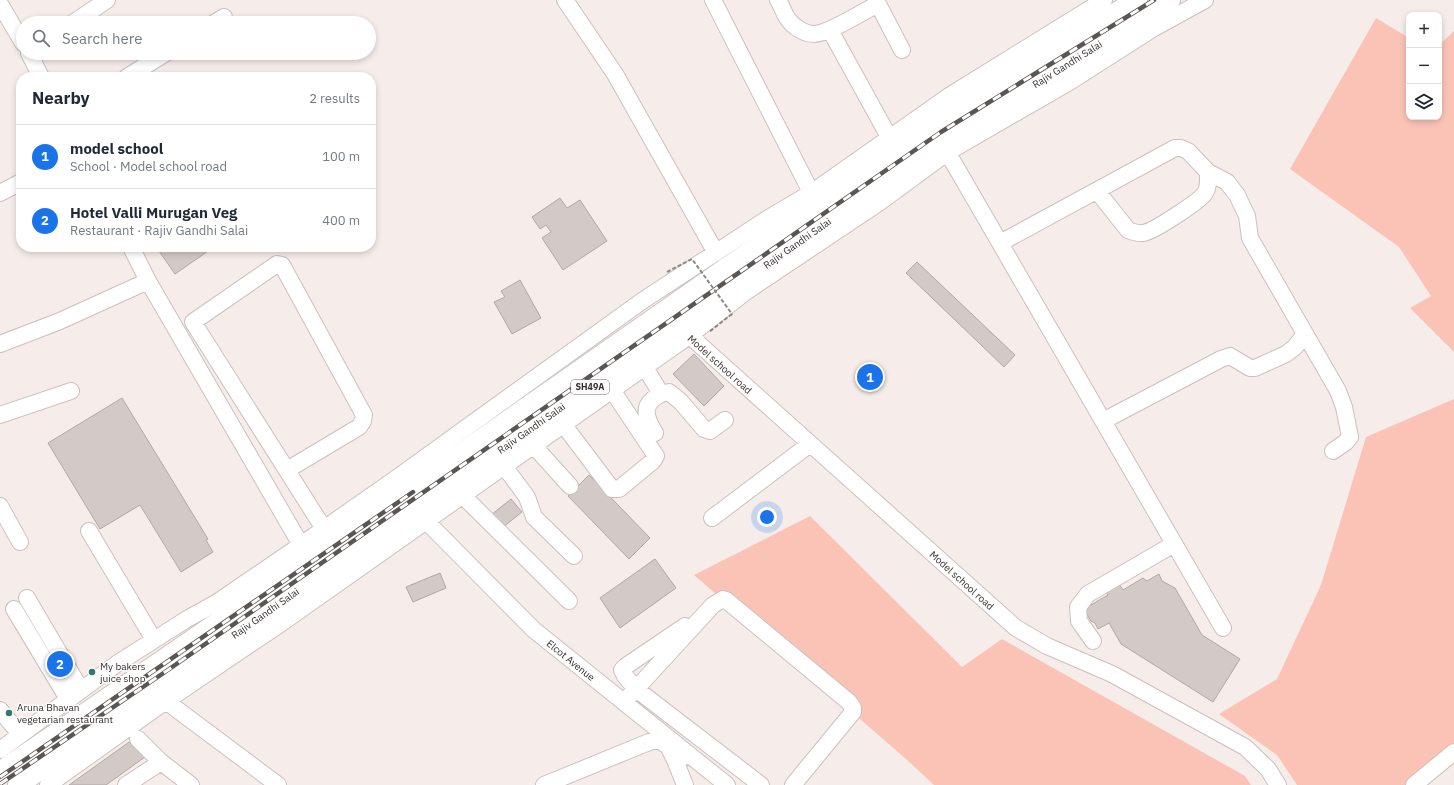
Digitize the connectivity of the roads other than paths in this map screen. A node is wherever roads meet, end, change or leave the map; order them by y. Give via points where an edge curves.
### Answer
1 (107, 0) edge
2 (565, 0) edge
3 (713, 0) edge
4 (778, 0) edge
5 (1104, 0) edge
6 (1137, 0) edge
7 (1170, 0) edge
8 (1205, 0) edge
9 (877, 2) edge
10 (0, 4) edge
11 (83, 16) edge
12 (830, 30) junction
13 (16, 31) edge
14 (902, 50) dead end
15 (33, 60) edge
16 (155, 60) edge
17 (39, 72) edge
18 (135, 72) edge
19 (889, 137) junction
20 (945, 147) junction
21 (1208, 172) junction
22 (16, 185) edge
23 (1097, 191) junction
24 (0, 193) edge
25 (815, 199) junction
26 (1000, 243) junction
27 (134, 252) edge
28 (716, 253) junction
29 (148, 280) junction
30 (193, 322) junction
31 (602, 329) junction
32 (683, 331) junction
33 (179, 333) junction
34 (1305, 334) junction
35 (0, 344) edge
36 (615, 346) junction
37 (645, 367) junction
38 (612, 390) junction
39 (71, 391) dead end
40 (661, 394) junction
41 (0, 415) edge
42 (725, 420) dead end
43 (1103, 421) junction
44 (563, 424) junction
45 (655, 433) dead end
46 (810, 444) junction
47 (533, 445) junction
48 (1333, 451) dead end
49 (492, 453) junction
50 (466, 462) junction
51 (287, 470) junction
52 (570, 486) dead end
53 (462, 495) junction
54 (0, 506) edge
55 (712, 518) dead end
56 (426, 521) junction
57 (324, 529) junction
58 (89, 531) dead end
59 (20, 542) dead end
60 (1174, 544) junction
61 (301, 545) junction
62 (574, 556) dead end
63 (261, 582) junction
64 (27, 598) dead end
65 (569, 601) dead end
66 (14, 609) dead end
67 (705, 614) junction
68 (208, 628) junction
69 (1223, 628) dead end
70 (154, 640) junction
71 (1093, 641) dead end
72 (220, 645) junction
73 (636, 689) junction
74 (74, 695) junction
75 (159, 697) junction
76 (624, 702) junction
77 (0, 710) edge
78 (20, 734) junction
79 (138, 739) dead end
80 (0, 750) edge
81 (1454, 752) edge
82 (690, 755) junction
83 (674, 760) junction
84 (161, 762) junction
85 (0, 772) edge
86 (18, 785) edge
87 (48, 785) edge
88 (126, 785) edge
89 (191, 785) edge
90 (278, 785) edge
91 (544, 785) edge
92 (684, 785) edge
93 (727, 785) edge
94 (761, 785) edge
95 (793, 785) edge
96 (1278, 785) edge
97 (1414, 785) edge

1 - 11 street
2 - 28 street via 615,74
3 - 25 street
4 - 12 street via 789,20 797,28 816,34
5 - 19 street via 949,96
6 - 25 main road, Rajiv Gandhi Salai / SH49A
7 - 20 main road, Rajiv Gandhi Salai / SH49A
8 - 20 street via 1154,28 1072,81
9 - 12 street
9 - 14 street
10 - 13 street
12 - 19 street
15 - 17 street
16 - 18 street
19 - 25 street
20 - 26 street
20 - 32 main road, Rajiv Gandhi Salai / SH49A
21 - 23 street via 1188,151 1175,148
21 - 23 street via 1206,192 1199,201 1144,233 1128,230
21 - 34 street via 1227,182 1237,195 1247,216 1250,238
22 - 24 street
23 - 26 street
25 - 28 street via 767,219
25 - 36 main road, Rajiv Gandhi Salai / SH49A
26 - 43 street
27 - 29 street
28 - 31 street
29 - 33 street
29 - 35 street via 60,321
30 - 33 street
30 - 51 street
30 - 51 street via 272,267 282,265 364,415 359,427
31 - 36 street
31 - 57 street
32 - 37 street
32 - 46 street, Model school road
32 - 49 main road, Rajiv Gandhi Salai / SH49A
33 - 61 street
34 - 43 street via 1295,348 1255,368 1250,368 1230,356 1221,359
34 - 48 street via 1338,391 1344,407 1350,437
36 - 49 main road, Rajiv Gandhi Salai / SH49A
37 - 38 street
37 - 40 street
38 - 44 street
38 - 44 street via 656,456 619,489 612,489
39 - 41 street
40 - 42 street via 669,392 682,402 704,429 710,431
40 - 45 street via 647,407 647,416
43 - 60 street
44 - 47 street
46 - 55 street
46 - 96 street, Model school road via 1016,628 1047,646 1112,674 1245,747 1268,769
47 - 49 street
47 - 52 street
49 - 50 main road, Rajiv Gandhi Salai / SH49A
49 - 53 street
49 - 62 street via 527,496 534,517
50 - 63 main road, Rajiv Gandhi Salai / SH49A
50 - 72 main road, Rajiv Gandhi Salai / SH49A
51 - 57 street
53 - 56 street
53 - 65 street
54 - 59 street
56 - 75 street via 280,624
56 - 76 street, Elcot Avenue via 534,630
57 - 61 street
58 - 70 street
60 - 69 street
60 - 71 street via 1088,594 1078,607 1079,621
61 - 63 street
63 - 68 main road, Rajiv Gandhi Salai / SH49A
63 - 70 street via 216,602
64 - 74 street
66 - 74 street
67 - 73 street
67 - 73 street via 622,670
67 - 95 street via 723,599 729,602 853,708 853,712
68 - 72 main road
68 - 85 main road, Rajiv Gandhi Salai / SH49A
70 - 74 street
72 - 75 main road, Rajiv Gandhi Salai / SH49A
73 - 76 street
73 - 94 street
74 - 78 street
75 - 86 main road, Rajiv Gandhi Salai / SH49A
75 - 87 street
75 - 90 street
76 - 82 street, Elcot Avenue
77 - 78 street
78 - 80 street
79 - 84 street
81 - 97 street
82 - 83 street
82 - 93 street, Elcot Avenue
83 - 91 street via 668,746 658,740
83 - 92 street
84 - 88 street
84 - 89 street

